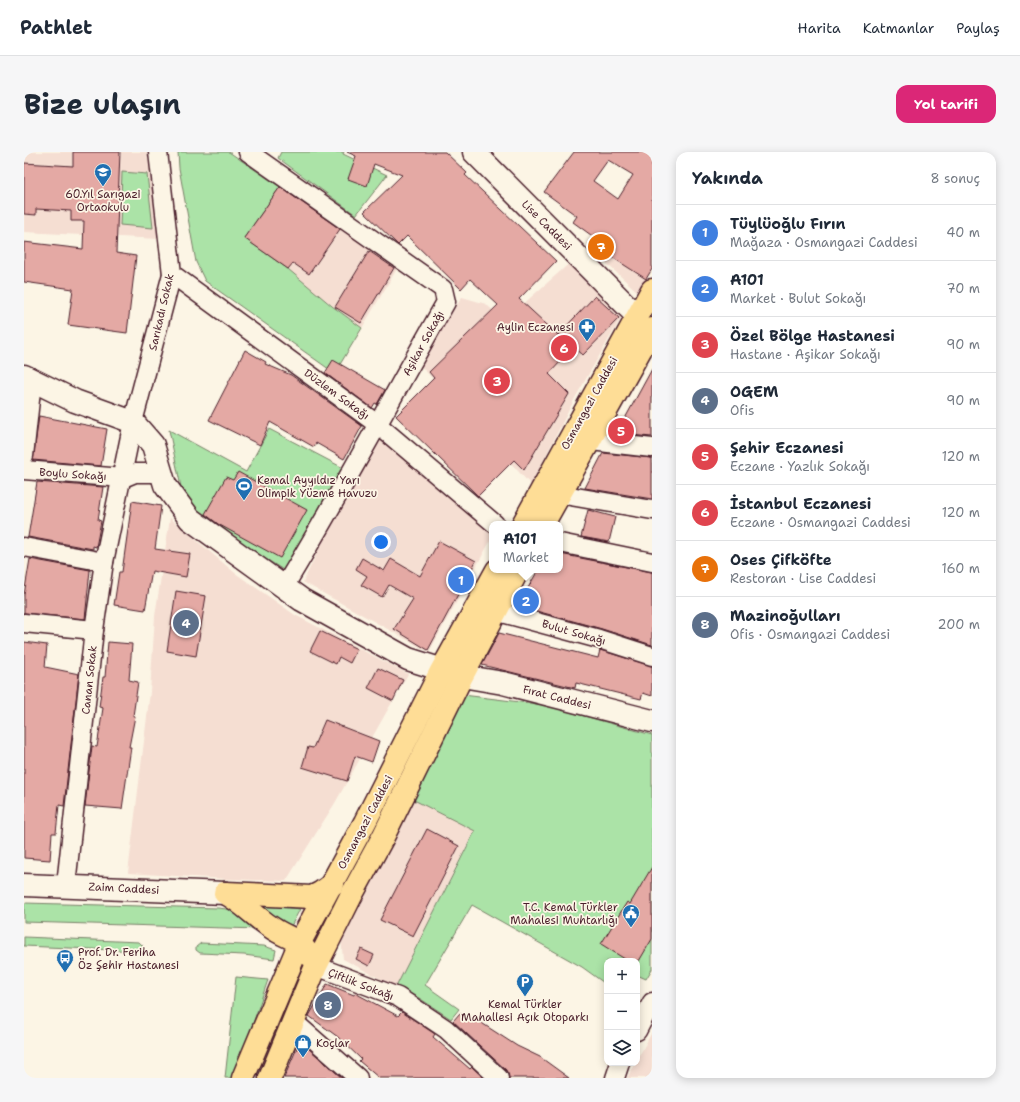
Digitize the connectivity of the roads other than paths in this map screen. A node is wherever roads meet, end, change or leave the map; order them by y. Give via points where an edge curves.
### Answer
1 (158, 152) edge
2 (474, 152) edge
3 (260, 155) edge
4 (172, 274) junction
5 (652, 290) edge
6 (647, 324) edge
7 (28, 379) edge
8 (133, 422) junction
9 (377, 424) junction
10 (591, 441) junction
11 (652, 448) edge
12 (24, 456) edge
13 (24, 470) edge
14 (160, 473) junction
15 (123, 478) junction
16 (551, 493) junction
17 (652, 510) edge
18 (491, 521) edge
19 (526, 521) edge
20 (544, 521) edge
21 (563, 544) edge
22 (24, 547) edge
23 (104, 562) junction
24 (652, 562) edge
25 (495, 573) edge
26 (516, 573) edge
27 (284, 587) junction
28 (495, 611) junction
29 (24, 623) edge
30 (94, 630) junction
31 (652, 656) edge
32 (441, 670) junction
33 (462, 676) junction
34 (652, 721) edge
35 (24, 884) edge
36 (333, 884) junction
37 (66, 885) junction
38 (225, 893) junction
39 (300, 942) junction
40 (293, 962) junction
41 (316, 966) junction
42 (652, 1002) edge
43 (293, 1021) junction
44 (638, 1030) edge
45 (619, 1066) edge
46 (243, 1078) edge
47 (270, 1078) edge
48 (358, 1078) edge
49 (498, 1078) edge
50 (615, 1078) edge

1 - 4 street, Sarıkadı Sokak
2 - 6 main road, Lise Caddesi
3 - 9 street, Aşikar Sokağı via 443,289 446,302
4 - 8 street, Sarıkadı Sokak
4 - 9 street, Düzlem Sokağı
5 - 6 main road, Osmangazi Caddesi
6 - 10 main road, Osmangazi Caddesi
6 - 16 main road, Osmangazi Caddesi
7 - 8 main road via 75,401
7 - 12 street
8 - 14 main road, Fırat Caddesi via 153,445
8 - 15 street, Canan Sokak
9 - 18 street, Düzlem Sokağı
9 - 27 street, Aşikar Sokağı via 339,495
10 - 11 street
10 - 16 main road, Osmangazi Caddesi
13 - 15 street, Boylu Sokağı
14 - 15 street via 135,473
14 - 27 main road, Fırat Caddesi via 165,485 190,519
15 - 23 street, Canan Sokak
16 - 17 street
16 - 19 main road, Osmangazi Caddesi
16 - 20 main road, Osmangazi Caddesi
21 - 24 street
22 - 23 street
23 - 30 street, Canan Sokak
25 - 32 main road, Osmangazi Caddesi
26 - 28 main road, Osmangazi Caddesi
27 - 32 main road, Fırat Caddesi via 302,600 408,659
28 - 31 street, Bulut Sokağı
28 - 33 main road, Osmangazi Caddesi
29 - 30 street
30 - 37 street, Canan Sokak
32 - 33 main road, Fırat Caddesi
32 - 36 main road, Osmangazi Caddesi
33 - 34 main road, Fırat Caddesi via 503,683
33 - 41 main road, Osmangazi Caddesi
35 - 37 main road, Zaim Caddesi
36 - 38 main road via 312,897
36 - 39 main road, Osmangazi Caddesi
37 - 38 main road, Zaim Caddesi
38 - 39 main road via 239,900 277,931
39 - 40 main road, Osmangazi Caddesi
39 - 41 main road
40 - 41 main road
40 - 46 main road, Osmangazi Caddesi
41 - 43 main road, Osmangazi Caddesi
41 - 49 street, Çiftlik Sokağı via 398,997 446,1029
42 - 44 street
43 - 47 main road, Osmangazi Caddesi
43 - 48 street
45 - 50 street

